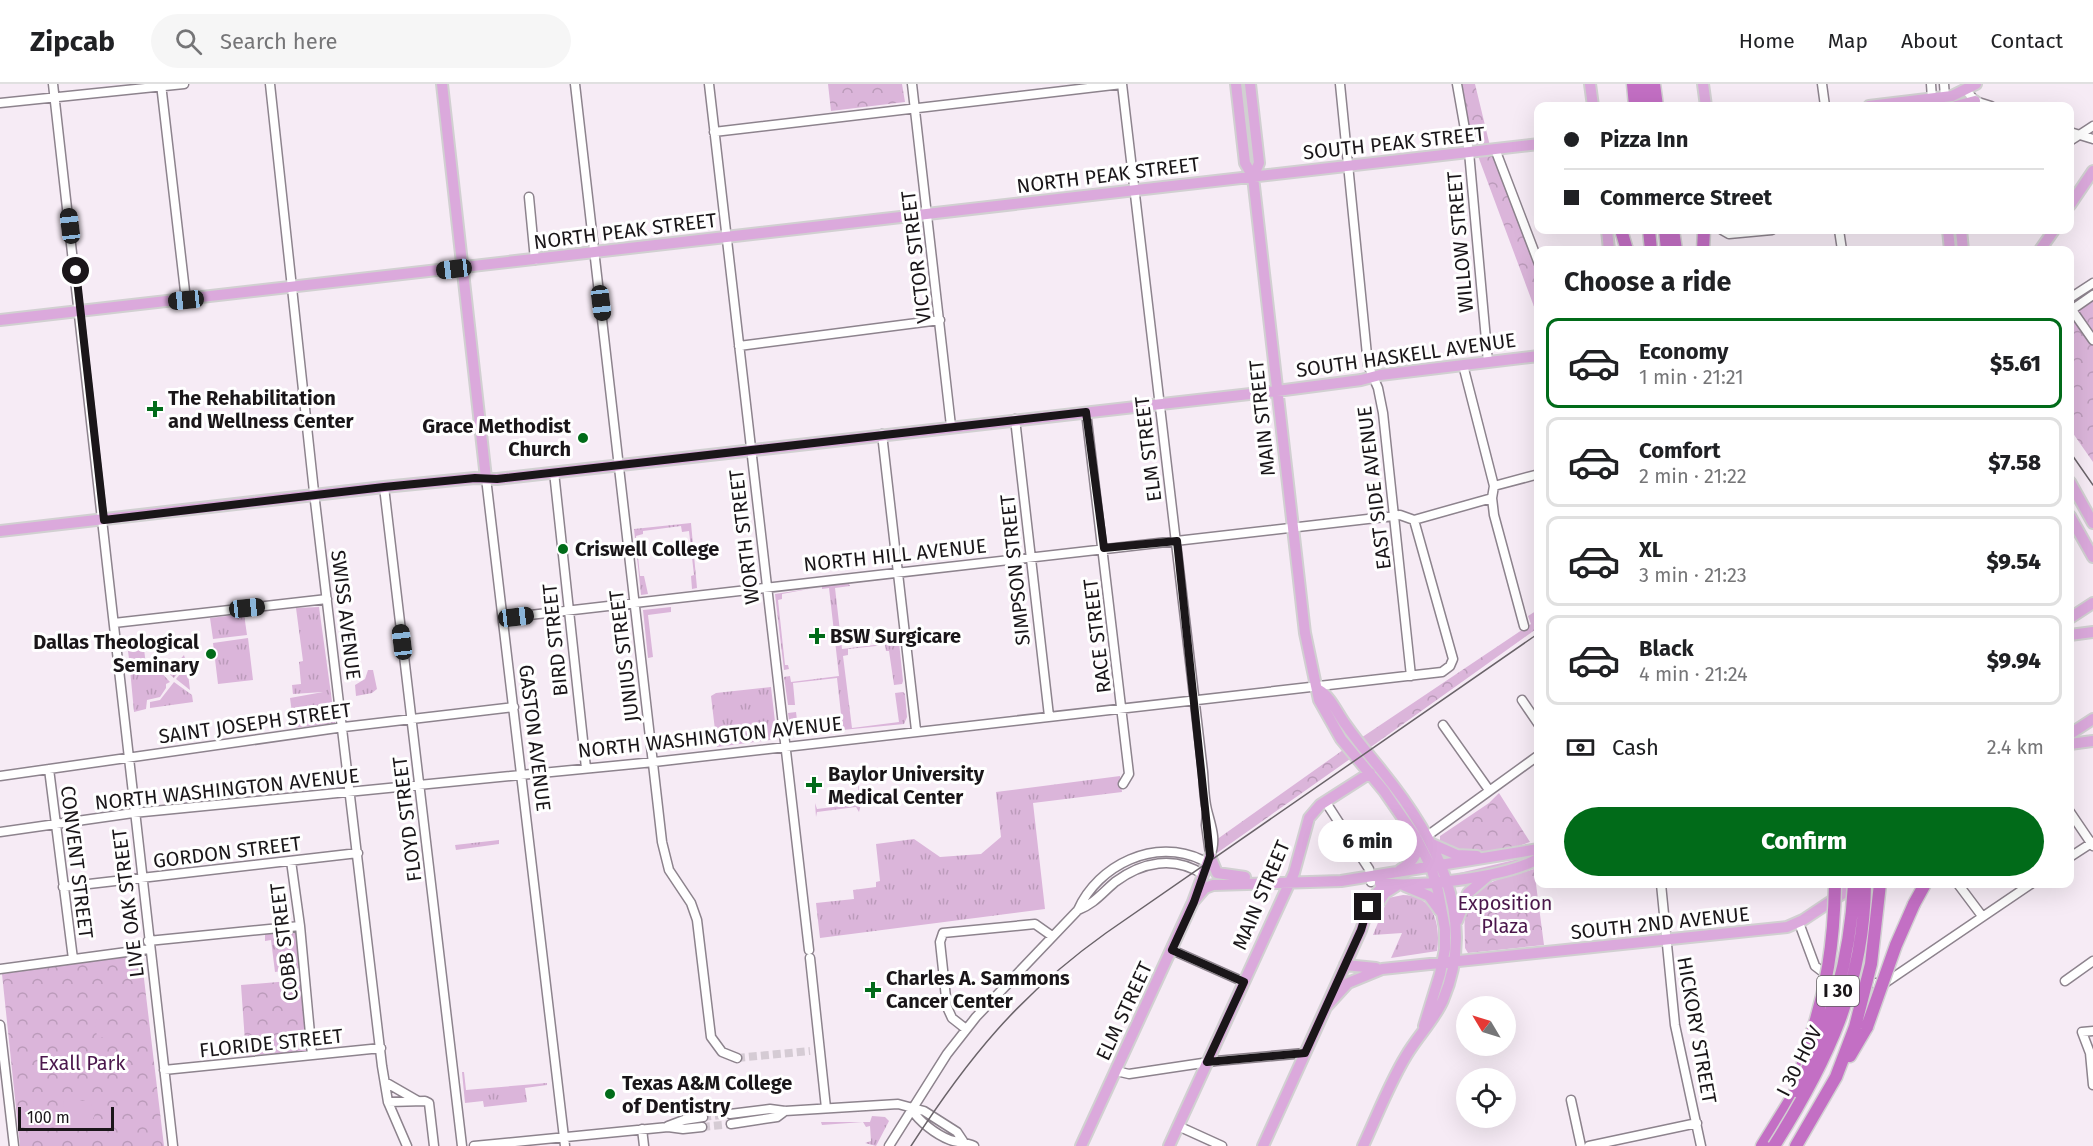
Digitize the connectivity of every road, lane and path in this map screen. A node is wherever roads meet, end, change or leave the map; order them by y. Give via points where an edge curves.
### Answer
1 (53, 84) edge
2 (184, 84) edge
3 (270, 84) edge
4 (442, 84) edge
5 (575, 84) edge
6 (709, 84) edge
7 (912, 84) edge
8 (1122, 84) edge
9 (1236, 84) edge
10 (1250, 84) edge
11 (1340, 84) edge
12 (1457, 84) edge
13 (1590, 84) edge
14 (1633, 84) edge
15 (1645, 84) edge
16 (1654, 84) edge
17 (1703, 84) edge
18 (1822, 84) edge
19 (1931, 84) edge
20 (1944, 84) edge
21 (1976, 84) edge
22 (162, 85) edge
23 (1965, 90) junction
24 (55, 98) junction
25 (1974, 101) junction
26 (1592, 102) edge
27 (1635, 102) edge
28 (1647, 102) edge
29 (1656, 102) edge
30 (1705, 102) edge
31 (1824, 102) edge
32 (1933, 102) edge
33 (1945, 102) edge
34 (1970, 102) edge
35 (1977, 102) edge
36 (0, 104) edge
37 (915, 109) junction
38 (2093, 126) edge
39 (714, 132) junction
40 (2074, 133) edge
41 (2080, 135) junction
42 (2074, 139) edge
43 (2093, 139) edge
44 (1534, 145) edge
45 (1496, 149) junction
46 (1469, 152) junction
47 (1348, 166) junction
48 (2093, 171) edge
49 (1253, 177) junction
50 (1135, 190) junction
51 (529, 197) dead end
52 (2074, 200) edge
53 (928, 214) junction
54 (726, 237) junction
55 (1534, 251) edge
56 (595, 253) junction
57 (535, 260) junction
58 (463, 268) junction
59 (2093, 283) edge
60 (294, 287) junction
61 (2074, 295) edge
62 (2093, 295) edge
63 (186, 300) junction
64 (2074, 307) edge
65 (81, 311) junction
66 (2074, 313) edge
67 (0, 320) edge
68 (940, 320) junction
69 (2093, 340) edge
70 (739, 346) junction
71 (1534, 357) edge
72 (1488, 362) junction
73 (1463, 365) junction
74 (1372, 376) junction
75 (1278, 390) junction
76 (1161, 403) junction
77 (1086, 412) junction
78 (1015, 420) junction
79 (951, 426) junction
80 (882, 434) junction
81 (751, 449) junction
82 (620, 464) junction
83 (554, 472) junction
84 (1534, 475) edge
85 (486, 478) junction
86 (1494, 486) junction
87 (384, 487) junction
88 (2074, 492) edge
89 (315, 495) junction
90 (1491, 498) junction
91 (1394, 516) junction
92 (104, 520) junction
93 (1414, 520) junction
94 (2074, 523) edge
95 (2093, 523) edge
96 (1292, 527) junction
97 (0, 531) edge
98 (1177, 541) junction
99 (1104, 548) junction
100 (1030, 557) junction
101 (2093, 557) edge
102 (898, 572) junction
103 (767, 587) junction
104 (327, 599) junction
105 (633, 603) junction
106 (2093, 603) edge
107 (569, 611) junction
108 (2074, 615) edge
109 (503, 618) junction
110 (114, 623) junction
111 (1524, 626) dead end
112 (2093, 632) edge
113 (2074, 634) edge
114 (1411, 676) junction
115 (1317, 687) junction
116 (1194, 699) junction
117 (1522, 700) dead end
118 (514, 707) junction
119 (1122, 708) junction
120 (1049, 716) junction
121 (1534, 717) edge
122 (411, 719) junction
123 (2093, 719) edge
124 (1443, 725) dead end
125 (344, 727) junction
126 (916, 730) junction
127 (2074, 731) edge
128 (2093, 741) edge
129 (2074, 743) edge
130 (786, 745) junction
131 (1352, 753) junction
132 (127, 758) junction
133 (1534, 758) edge
134 (654, 762) junction
135 (586, 768) junction
136 (49, 769) junction
137 (1374, 769) junction
138 (522, 775) junction
139 (0, 776) edge
140 (1356, 780) junction
141 (1123, 784) dead end
142 (419, 786) junction
143 (1489, 790) junction
144 (351, 793) junction
145 (1325, 801) junction
146 (134, 813) junction
147 (2074, 818) edge
148 (56, 824) junction
149 (0, 832) edge
150 (1415, 836) junction
151 (1430, 840) junction
152 (2092, 844) edge
153 (1534, 850) edge
154 (358, 853) junction
155 (2074, 855) edge
156 (1495, 857) junction
157 (1206, 858) junction
158 (1534, 860) edge
159 (291, 861) junction
160 (1170, 862) junction
161 (1437, 866) junction
162 (1497, 872) junction
163 (1396, 873) junction
164 (1204, 875) junction
165 (141, 878) junction
166 (1371, 879) junction
167 (1442, 881) junction
168 (1266, 882) junction
169 (1289, 883) junction
170 (1386, 884) junction
171 (1399, 884) junction
172 (63, 887) junction
173 (1661, 888) edge
174 (1835, 888) edge
175 (1849, 888) edge
176 (1855, 888) edge
177 (1865, 888) edge
178 (1871, 888) edge
179 (1880, 888) edge
180 (1923, 888) edge
181 (1961, 888) edge
182 (2025, 888) edge
183 (1194, 902) junction
184 (1078, 910) junction
185 (1442, 915) junction
186 (1982, 916) junction
187 (1799, 923) junction
188 (1456, 924) junction
189 (300, 926) junction
190 (1361, 930) junction
191 (1052, 936) junction
192 (1666, 941) junction
193 (149, 945) junction
194 (1172, 950) junction
195 (73, 959) junction
196 (2093, 961) edge
197 (1448, 962) junction
198 (1345, 965) junction
199 (0, 969) edge
200 (1382, 969) junction
201 (2065, 981) dead end
202 (1244, 982) junction
203 (1327, 1006) junction
204 (0, 1026) edge
205 (966, 1029) junction
206 (2093, 1031) edge
207 (381, 1048) junction
208 (820, 1050) junction
209 (810, 1051) tunnel mouth
210 (1305, 1053) junction
211 (312, 1055) junction
212 (737, 1058) tunnel mouth
213 (1207, 1062) junction
214 (164, 1070) junction
215 (1116, 1071) junction
216 (1836, 1077) junction
217 (385, 1082) junction
218 (2093, 1084) edge
219 (4, 1089) edge
220 (1796, 1091) junction
221 (1570, 1100) dead end
222 (418, 1101) junction
223 (388, 1102) junction
224 (826, 1108) junction
225 (911, 1109) junction
226 (785, 1111) junction
227 (730, 1114) tunnel mouth
228 (703, 1117) tunnel mouth
229 (1697, 1123) junction
230 (731, 1124) tunnel mouth
231 (1178, 1126) junction
232 (668, 1127) junction
233 (702, 1127) tunnel mouth
234 (642, 1129) junction
235 (565, 1142) edge
236 (512, 1144) edge
237 (14, 1146) edge
238 (173, 1146) edge
239 (407, 1146) edge
240 (434, 1146) edge
241 (462, 1146) edge
242 (474, 1146) edge
243 (644, 1146) edge
244 (889, 1146) edge
245 (974, 1146) edge
246 (1081, 1146) edge
247 (1168, 1146) edge
248 (1222, 1146) edge
249 (1263, 1146) edge
250 (1363, 1146) edge
251 (1581, 1146) edge
252 (1589, 1146) edge
253 (1701, 1146) edge
254 (1762, 1146) edge
255 (1774, 1146) edge
256 (1780, 1146) edge
257 (1796, 1146) edge

1 - 24 street, LIVE OAK STREET
2 - 22 street
3 - 60 street, SWISS AVENUE
4 - 58 main road, GASTON AVENUE
5 - 56 street, JUNIUS STREET
6 - 39 street, WORTH STREET
7 - 37 street, VICTOR STREET
8 - 37 street
8 - 50 street, ELM STREET
9 - 49 main road, MAIN STREET via 1245,163
10 - 49 main road, MAIN STREET via 1259,163
11 - 47 street, EAST SIDE AVENUE
12 - 46 street, WILLOW STREET
13 - 26 main road
14 - 27 highway
15 - 28 highway
16 - 29 highway
17 - 30 main road
18 - 31 street
19 - 32 street
20 - 33 street
21 - 23 main road
22 - 24 street
22 - 63 street
23 - 25 street
23 - 33 main road
24 - 36 street
24 - 65 street, LIVE OAK STREET
25 - 34 main road
25 - 35 street
37 - 39 street
37 - 53 street, VICTOR STREET
38 - 41 street
39 - 54 street, WORTH STREET
40 - 41 street
41 - 42 street
41 - 43 street
44 - 45 main road, SOUTH PEAK STREET
45 - 46 main road, SOUTH PEAK STREET
45 - 55 street
46 - 47 main road, SOUTH PEAK STREET
46 - 72 street, WILLOW STREET
47 - 49 main road, SOUTH PEAK STREET
47 - 74 street, EAST SIDE AVENUE
48 - 52 main road
49 - 50 main road, NORTH PEAK STREET
49 - 75 main road, MAIN STREET
50 - 53 main road, NORTH PEAK STREET
50 - 76 street, ELM STREET
51 - 57 street
53 - 54 main road, NORTH PEAK STREET
53 - 68 street, VICTOR STREET
54 - 56 main road, NORTH PEAK STREET
54 - 70 street, WORTH STREET
56 - 57 main road, NORTH PEAK STREET
56 - 82 street, JUNIUS STREET
57 - 58 main road, NORTH PEAK STREET
58 - 60 main road, NORTH PEAK STREET
58 - 85 main road, GASTON AVENUE
59 - 61 street
60 - 63 main road, NORTH PEAK STREET
60 - 89 street, SWISS AVENUE
62 - 64 street
63 - 65 main road, NORTH PEAK STREET
65 - 67 main road, NORTH PEAK STREET
65 - 92 street, LIVE OAK STREET
66 - 69 street
68 - 70 street
68 - 79 street, VICTOR STREET
70 - 81 street, WORTH STREET
71 - 72 main road, SOUTH HASKELL AVENUE
72 - 73 main road, SOUTH HASKELL AVENUE
73 - 74 main road, SOUTH HASKELL AVENUE
73 - 86 street
74 - 75 main road, SOUTH HASKELL AVENUE via 1361,381
74 - 91 street, EAST SIDE AVENUE via 1383,413
75 - 76 main road, SOUTH HASKELL AVENUE
75 - 96 main road, MAIN STREET
76 - 77 main road, SOUTH HASKELL AVENUE
76 - 98 street, ELM STREET
77 - 78 main road, SOUTH HASKELL AVENUE
77 - 99 street, RACE STREET
78 - 79 main road, SOUTH HASKELL AVENUE
78 - 100 street, SIMPSON STREET
79 - 80 main road, SOUTH HASKELL AVENUE
80 - 81 main road, SOUTH HASKELL AVENUE
80 - 102 street
81 - 82 main road, SOUTH HASKELL AVENUE
81 - 103 street, WORTH STREET
82 - 83 main road, SOUTH HASKELL AVENUE
82 - 105 street, JUNIUS STREET
83 - 85 main road, SOUTH HASKELL AVENUE
83 - 107 street, BIRD STREET
84 - 86 street
85 - 87 main road, SOUTH HASKELL AVENUE
85 - 109 street, GASTON AVENUE
86 - 90 street
87 - 89 main road, SOUTH HASKELL AVENUE
87 - 122 street, FLOYD STREET
88 - 95 main road
89 - 92 main road, SOUTH HASKELL AVENUE
89 - 104 street, SWISS AVENUE
90 - 93 street
90 - 111 street
91 - 93 street, NORTH HILL AVENUE
91 - 96 street, NORTH HILL AVENUE
91 - 114 street, EAST SIDE AVENUE
92 - 97 main road, SOUTH HASKELL AVENUE
92 - 110 street, LIVE OAK STREET
93 - 114 street, NORTH WASHINGTON AVENUE via 1453,659 1442,672
94 - 101 main road
96 - 98 street, NORTH HILL AVENUE
96 - 115 main road, MAIN STREET via 1305,633
98 - 99 street, NORTH HILL AVENUE
98 - 116 street, ELM STREET
99 - 100 street, NORTH HILL AVENUE
99 - 119 street, RACE STREET
100 - 102 street, NORTH HILL AVENUE
100 - 120 street, SIMPSON STREET
102 - 103 street, NORTH HILL AVENUE
102 - 126 street
103 - 105 street, NORTH HILL AVENUE
103 - 130 street, WORTH STREET
104 - 110 street
104 - 125 street, SWISS AVENUE
105 - 107 street, NORTH HILL AVENUE
105 - 134 street, JUNIUS STREET
106 - 108 main road
107 - 109 street, NORTH HILL AVENUE
107 - 135 street, BIRD STREET
109 - 118 street, GASTON AVENUE
110 - 132 street, LIVE OAK STREET
112 - 113 main road
114 - 115 street, NORTH WASHINGTON AVENUE
115 - 116 street, NORTH WASHINGTON AVENUE
115 - 131 main road, MAIN STREET via 1326,715
115 - 137 main road, MAIN STREET via 1326,694
116 - 119 street, NORTH WASHINGTON AVENUE
116 - 157 street, ELM STREET via 1207,810
117 - 121 street
118 - 122 street, SAINT JOSEPH STREET
118 - 138 street, GASTON AVENUE
119 - 120 street, NORTH WASHINGTON AVENUE
119 - 141 street, RACE STREET via 1129,774
120 - 126 street, NORTH WASHINGTON AVENUE
122 - 125 street, SAINT JOSEPH STREET
122 - 142 street, FLOYD STREET
123 - 127 main road
124 - 143 street
125 - 132 street, SAINT JOSEPH STREET
125 - 144 street, SWISS AVENUE
126 - 130 street, NORTH WASHINGTON AVENUE
128 - 129 main road
130 - 134 street, NORTH WASHINGTON AVENUE
130 - 208 street, WORTH STREET
131 - 137 main road, MAIN STREET
131 - 140 main road via 1358,769
132 - 136 street, SAINT JOSEPH STREET
132 - 146 street, LIVE OAK STREET
133 - 143 street
134 - 135 street, NORTH WASHINGTON AVENUE
134 - 212 street, JUNIUS STREET via 665,858 693,908 711,1037 722,1052
135 - 138 street, NORTH WASHINGTON AVENUE
136 - 139 street, SAINT JOSEPH STREET
136 - 148 street, CONVENT STREET
137 - 140 main road, MAIN STREET
137 - 150 main road
137 - 151 main road
138 - 142 street, NORTH WASHINGTON AVENUE
138 - 235 street, GASTON AVENUE
140 - 145 main road, MAIN STREET
142 - 144 street, NORTH WASHINGTON AVENUE
142 - 241 street, FLOYD STREET
143 - 151 street
144 - 146 street, NORTH WASHINGTON AVENUE
144 - 154 street, SWISS AVENUE
145 - 166 street via 1370,869
145 - 169 main road, MAIN STREET via 1309,818
146 - 148 street, NORTH WASHINGTON AVENUE
146 - 165 street, LIVE OAK STREET
147 - 152 street
148 - 149 street, NORTH WASHINGTON AVENUE
148 - 172 street, CONVENT STREET
150 - 161 main road
150 - 163 main road via 1417,849 1413,860
151 - 156 main road via 1457,855
151 - 161 main road
152 - 155 street
153 - 156 main road
154 - 159 street, GORDON STREET
154 - 207 street, SWISS AVENUE
156 - 161 main road
157 - 160 street
157 - 164 main road, ELM STREET
157 - 168 main road via 1219,874
157 - 184 street via 1165,852 1134,857 1101,878 1084,896
158 - 162 main road
159 - 165 street, GORDON STREET
159 - 189 street, COBB STREET
160 - 164 street
160 - 184 street via 1154,863 1131,872 1093,904
161 - 163 main road
161 - 167 main road
162 - 167 main road
162 - 188 main road via 1482,879 1468,893
163 - 166 main road
164 - 183 main road, ELM STREET
165 - 172 street, GORDON STREET
165 - 193 street, LIVE OAK STREET
166 - 169 main road
166 - 170 main road
167 - 171 main road
167 - 185 main road
167 - 188 main road
168 - 169 main road
168 - 183 main road via 1208,885
169 - 202 main road, MAIN STREET
170 - 171 main road
170 - 190 main road via 1374,895
171 - 185 main road via 1429,897
171 - 190 main road via 1385,893
172 - 195 street, CONVENT STREET
173 - 192 street, HICKORY STREET
174 - 220 highway, bridge via 1830,966
175 - 187 main road, SOUTH 2ND AVENUE
176 - 220 highway, I 30, bridge via 1846,959 1836,1001
177 - 255 highway, I 30 HOV, bridge via 1861,942 1841,1019 1822,1064
178 - 256 highway, I 30 HOV, bridge via 1864,948 1847,1017 1823,1073
179 - 216 highway, I 30, bridge via 1872,964
180 - 216 highway, bridge via 1896,945 1867,1027
181 - 186 street
182 - 186 street
183 - 194 main road, ELM STREET
184 - 191 street
185 - 197 main road
186 - 187 street via 1885,983 1835,980 1822,972 1815,966
187 - 192 main road, SOUTH 2ND AVENUE
188 - 197 main road
189 - 193 street
189 - 211 street, COBB STREET
190 - 198 main road
191 - 205 street
191 - 205 street via 1035,924 947,931 940,935 947,1007
192 - 197 main road, SOUTH 2ND AVENUE
192 - 229 street, HICKORY STREET via 1675,1022
193 - 195 street
193 - 214 street, LIVE OAK STREET
194 - 202 street
194 - 215 main road, ELM STREET
195 - 199 street
196 - 201 street
197 - 200 main road, SOUTH 2ND AVENUE
197 - 250 main road via 1443,1001 1404,1059
198 - 200 main road, SOUTH 2ND AVENUE
198 - 203 main road
200 - 203 main road, SOUTH 2ND AVENUE via 1348,983
202 - 213 main road, MAIN STREET
203 - 210 main road
204 - 219 street
205 - 225 street
206 - 218 street via 2082,1032 2090,1053
207 - 211 street, FLORIDE STREET
207 - 217 street, SWISS AVENUE
208 - 209 street
208 - 224 street, WORTH STREET
210 - 213 street
210 - 249 main road
211 - 214 street, FLORIDE STREET
213 - 215 street via 1129,1074
213 - 231 main road, MAIN STREET
214 - 238 street, LIVE OAK STREET
215 - 246 main road, ELM STREET
216 - 257 highway, I 30
217 - 222 street
217 - 223 street, SWISS AVENUE
219 - 237 street
220 - 254 highway, I 30
221 - 251 street
222 - 223 street
222 - 240 street via 425,1101 431,1108
223 - 239 street, SWISS AVENUE
224 - 225 street via 894,1104
224 - 226 street
225 - 244 street
225 - 245 street via 919,1120 951,1140
226 - 227 street via 770,1108
226 - 230 street via 777,1118
228 - 232 street
229 - 252 street
229 - 253 street, HICKORY STREET
231 - 247 main road, MAIN STREET
231 - 248 street
232 - 233 street
232 - 234 street
234 - 235 street
234 - 243 street
235 - 236 street
236 - 242 street

